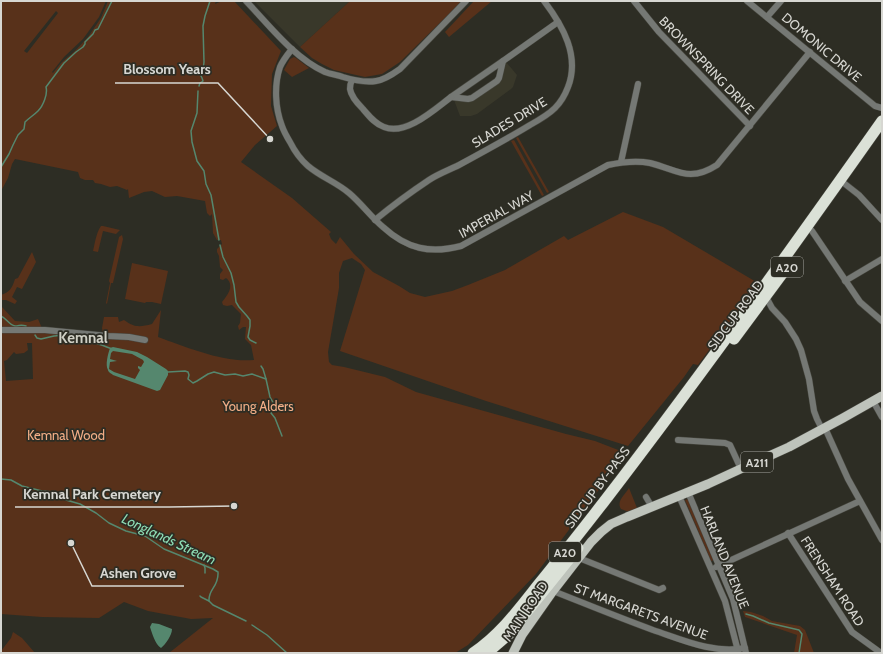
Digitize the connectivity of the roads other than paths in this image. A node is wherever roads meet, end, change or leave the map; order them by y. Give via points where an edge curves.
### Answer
1 (246, 1) edge
2 (466, 1) edge
3 (544, 1) edge
4 (634, 1) edge
5 (747, 1) edge
6 (781, 1) edge
7 (767, 17) junction
8 (558, 22) junction
9 (292, 49) junction
10 (810, 52) junction
11 (503, 61) junction
12 (352, 80) junction
13 (638, 84) dead end
14 (451, 97) junction
15 (882, 108) edge
16 (882, 121) edge
17 (750, 126) junction
18 (882, 133) edge
19 (621, 162) junction
20 (845, 184) junction
21 (375, 220) junction
22 (882, 220) edge
23 (812, 231) junction
24 (882, 260) edge
25 (845, 281) junction
26 (762, 301) junction
27 (772, 308) junction
28 (881, 319) edge
29 (1, 330) edge
30 (145, 340) dead end
31 (882, 396) edge
32 (873, 401) junction
33 (882, 417) edge
34 (823, 429) junction
35 (678, 440) dead end
36 (647, 444) joint
37 (741, 470) junction
38 (621, 491) joint
39 (684, 494) junction
40 (646, 497) dead end
41 (860, 501) junction
42 (652, 507) junction
43 (788, 533) junction
44 (882, 540) edge
45 (579, 558) junction
46 (719, 565) junction
47 (711, 569) junction
48 (663, 588) dead end
49 (553, 591) junction
50 (746, 650) edge
51 (738, 651) edge
52 (474, 653) edge
53 (487, 653) edge
54 (513, 653) edge
55 (881, 653) edge

1 - 9 street
2 - 12 street via 400,69 377,81
3 - 8 street, SLADES DRIVE
4 - 17 street, BROWNSPRING DRIVE via 659,32
5 - 7 street, DOMONIC DRIVE
6 - 7 street, DOMONIC DRIVE
7 - 10 street, DOMONIC DRIVE
8 - 11 street
8 - 21 street, SLADES DRIVE via 570,48 572,73 564,97 555,108 513,135 430,180
9 - 12 street via 322,70
9 - 21 street, IMPERIAL WAY via 281,66 276,84 281,125 303,162 349,193
10 - 15 street, DOMONIC DRIVE via 875,106
10 - 17 street, IMPERIAL WAY
11 - 14 street
11 - 14 street via 497,81 472,98
12 - 14 street via 350,88 358,104 377,124 389,129 403,128 415,122
13 - 19 street
16 - 36 highway, SIDCUP ROAD / A20
17 - 19 street, IMPERIAL WAY via 717,165 704,172 688,174 651,163
18 - 20 highway, SIDCUP ROAD / A20
19 - 21 street, IMPERIAL WAY via 608,165 461,246 443,250 418,248 391,234
20 - 22 street via 860,195
20 - 23 highway, SIDCUP ROAD / A20
23 - 25 street
23 - 26 highway, SIDCUP ROAD / A20
24 - 25 street
25 - 28 street via 860,302
26 - 27 street
26 - 27 street
26 - 38 highway, SIDCUP ROAD / A20
27 - 34 street via 789,328 802,350 814,411
29 - 30 street via 45,330
31 - 32 main road, A211
32 - 33 street
32 - 34 main road, A211
34 - 37 main road, A211
34 - 41 street
35 - 37 street via 725,442 730,445
36 - 52 highway, SIDCUP BY-PASS / A20 via 514,616
37 - 39 main road, A211
38 - 53 highway, SIDCUP BY-PASS / A20 via 509,634
39 - 42 main road, A211
39 - 46 street, HARLAND AVENUE
39 - 47 street, HARLAND AVENUE
40 - 42 street
41 - 43 street
41 - 44 street
42 - 45 main road, MAIN ROAD / A211 via 611,524 591,542
43 - 46 street
43 - 55 street, FRENSHAM ROAD via 852,632
45 - 48 street via 659,590
45 - 49 main road, MAIN ROAD / A211
46 - 47 street
46 - 50 street, HARLAND AVENUE via 733,599
47 - 51 street, HARLAND AVENUE via 725,601
49 - 51 street, ST MARGARETS AVENUE via 619,618 698,645
49 - 54 main road, MAIN ROAD / A211 via 522,635
50 - 51 street, ST MARGARETS AVENUE

